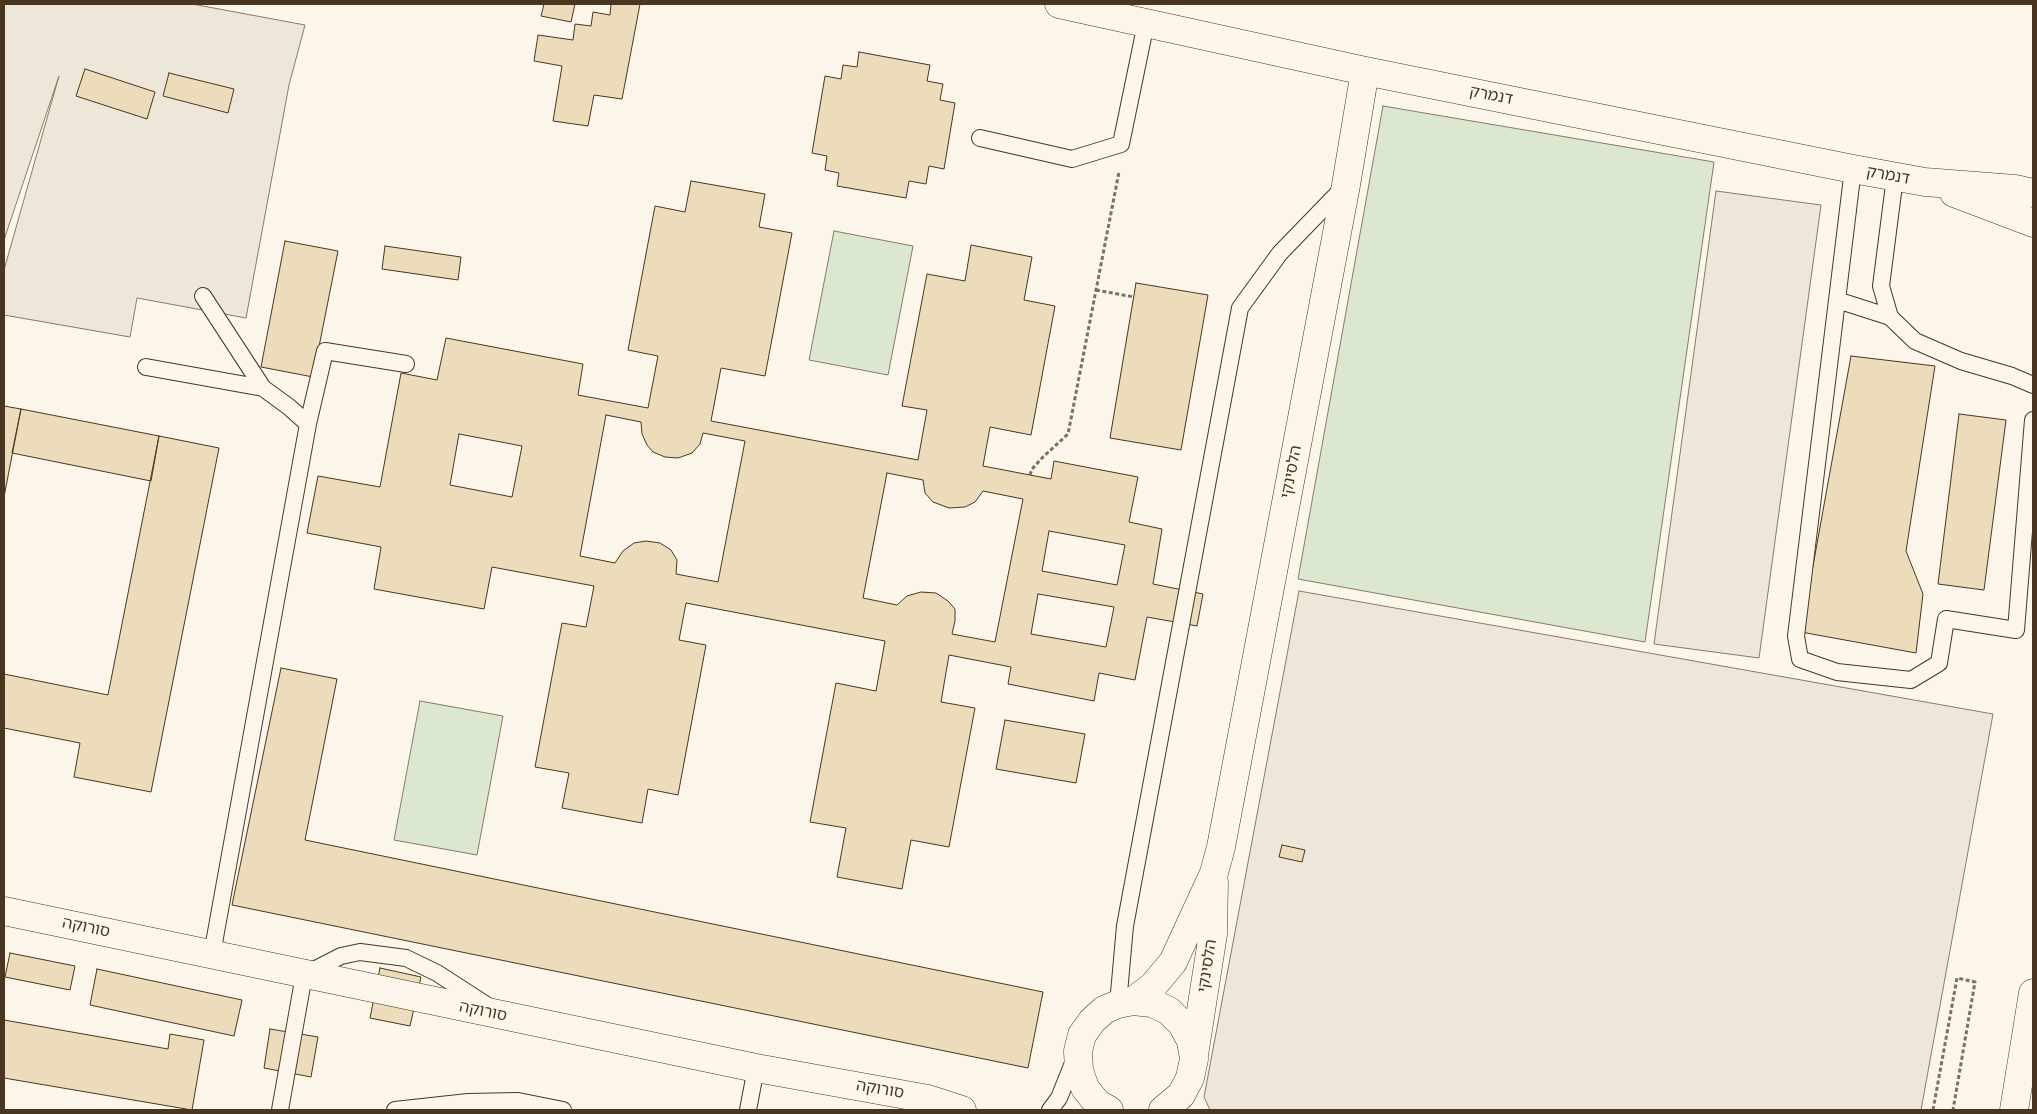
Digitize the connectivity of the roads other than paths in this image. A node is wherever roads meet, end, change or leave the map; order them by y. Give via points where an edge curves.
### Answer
1 (1059, 4) edge
2 (1146, 23) junction
3 (1365, 71) junction
4 (980, 138) dead end
5 (1853, 169) junction
6 (1895, 177) junction
7 (1925, 182) junction
8 (1346, 185) junction
9 (2033, 193) edge
10 (2033, 223) edge
11 (203, 296) dead end
12 (1837, 300) junction
13 (1890, 317) junction
14 (406, 364) dead end
15 (146, 367) dead end
16 (2033, 384) edge
17 (263, 388) junction
18 (2033, 420) edge
19 (308, 424) junction
20 (1214, 873) junction
21 (4, 911) edge
22 (212, 954) junction
23 (304, 975) junction
24 (2033, 993) edge
25 (1125, 1002) junction
26 (504, 1016) junction
27 (1078, 1051) junction
28 (1194, 1059) junction
29 (756, 1068) junction
30 (284, 1110) edge
31 (395, 1110) edge
32 (563, 1110) edge
33 (748, 1110) edge
34 (962, 1110) edge
35 (1050, 1110) edge
36 (1109, 1110) edge
37 (1163, 1110) edge
38 (2014, 1110) edge

1 - 2 street, דנמרק
2 - 3 street, דנמרק
2 - 4 lane via 1121,144 1072,159
3 - 5 street, דנמרק
3 - 8 street, הלסינקי
5 - 6 street, דנמרק
5 - 12 lane
6 - 7 street, דנמרק
6 - 13 lane via 1881,286
7 - 9 street, דנמרק
7 - 10 street, דנמרק
8 - 20 street, הלסינקי via 1226,827
8 - 25 lane via 1280,253 1240,308 1125,926
11 - 17 lane
12 - 13 lane
12 - 18 lane via 1796,636 1800,659 1837,672 1911,680 1939,663 1946,619 2016,630
13 - 16 lane via 1915,341 1960,361
14 - 19 lane via 324,351
15 - 17 lane
17 - 19 lane
19 - 22 lane
20 - 25 street, הלסינקי via 1173,962 1154,986
20 - 28 street, הלסינקי via 1213,934
21 - 22 street, סורוקה
22 - 23 street, סורוקה
23 - 26 street, סורוקה
23 - 26 lane via 341,956 360,952 406,958 437,973
23 - 30 lane
24 - 38 street
25 - 27 street, הלסינקי via 1104,1010 1092,1022 1082,1035
25 - 28 street via 1152,1003 1169,1011 1182,1024 1191,1041
26 - 29 street, סורוקה
27 - 35 lane via 1059,1098
27 - 36 street via 1079,1070 1085,1088
28 - 37 street, הלסינקי via 1182,1095
29 - 33 lane
29 - 34 street, סורוקה via 928,1099
31 - 32 lane via 468,1102 518,1101

